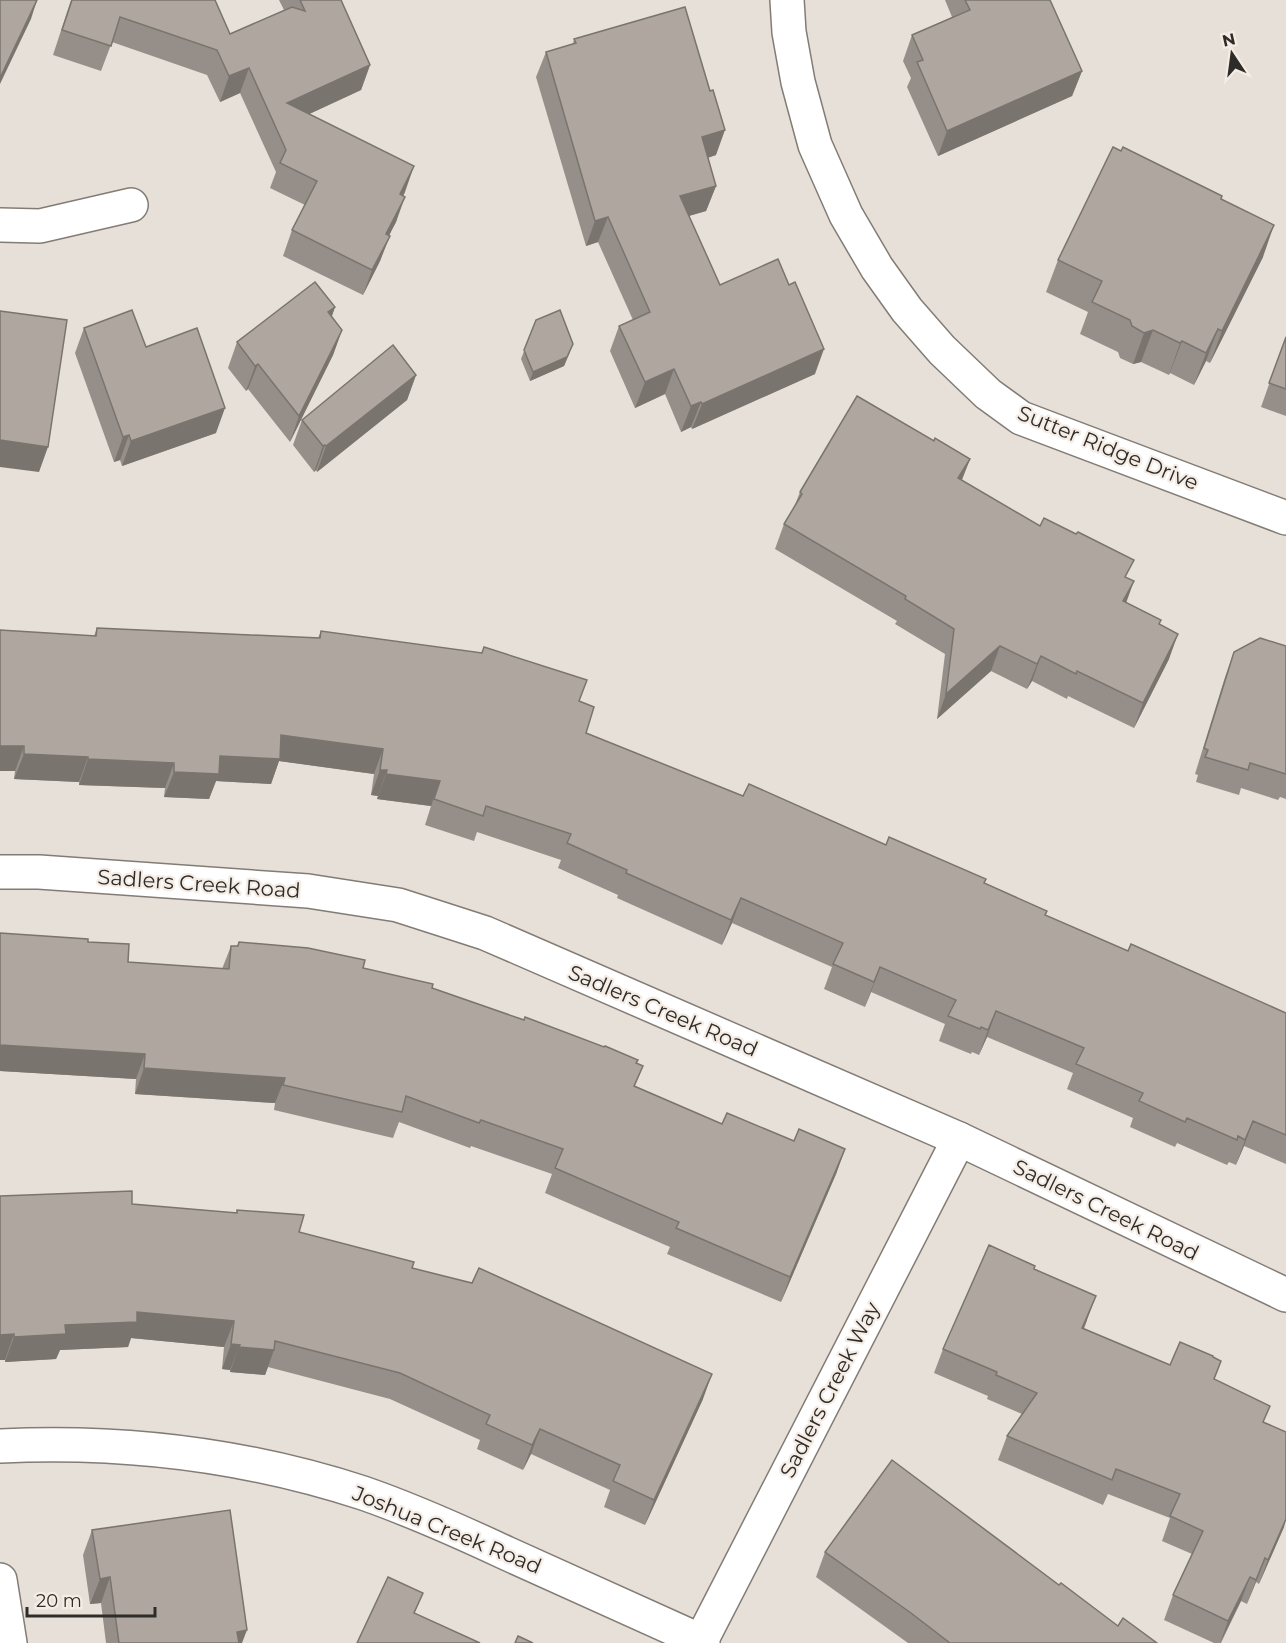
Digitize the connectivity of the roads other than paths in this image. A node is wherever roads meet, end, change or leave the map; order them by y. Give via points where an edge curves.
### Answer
1 (787, 0) edge
2 (131, 205) dead end
3 (0, 225) edge
4 (1286, 518) edge
5 (0, 872) edge
6 (959, 1139) junction
7 (1286, 1295) edge
8 (0, 1446) edge
9 (0, 1580) edge
10 (702, 1642) edge
11 (10, 1643) edge

1 - 4 street, Sutter Ridge Drive via 798,82 815,145 842,206 877,268 942,350 988,394 1021,418
2 - 3 street via 40,226
5 - 6 street, Sadlers Creek Road via 308,891 398,905 485,933
6 - 7 street, Sadlers Creek Road
6 - 10 street, Sadlers Creek Way
8 - 10 street, Joshua Creek Road via 94,1445 158,1450 297,1474 427,1517
9 - 11 street

